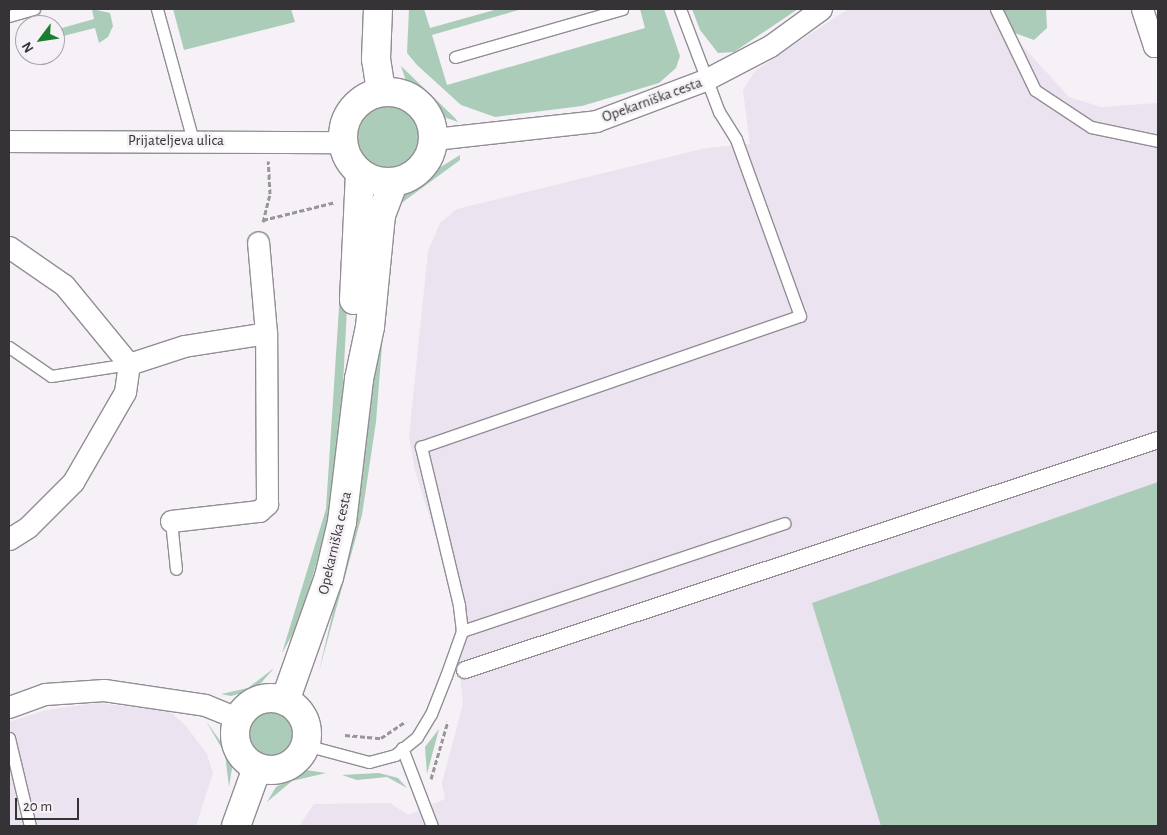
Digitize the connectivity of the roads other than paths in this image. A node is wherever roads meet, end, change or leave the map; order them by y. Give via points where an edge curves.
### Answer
1 (34, 9) edge
2 (157, 9) edge
3 (378, 9) edge
4 (622, 9) edge
5 (680, 9) edge
6 (821, 9) edge
7 (996, 9) edge
8 (1142, 9) edge
9 (9, 16) edge
10 (1158, 45) edge
11 (455, 57) dead end
12 (705, 80) junction
13 (381, 92) junction
14 (434, 140) junction
15 (193, 141) junction
16 (1158, 141) edge
17 (9, 142) edge
18 (343, 142) junction
19 (360, 173) junction
20 (393, 183) junction
21 (258, 242) road end
22 (9, 247) edge
23 (266, 332) junction
24 (9, 347) edge
25 (129, 364) junction
26 (359, 379) junction
27 (1158, 440) edge
28 (171, 521) joint
29 (784, 523) dead end
30 (9, 539) edge
31 (176, 569) dead end
32 (462, 631) junction
33 (465, 670) dead end
34 (285, 701) junction
35 (9, 708) edge
36 (238, 718) junction
37 (9, 738) edge
38 (306, 745) junction
39 (402, 748) junction
40 (258, 768) junction
41 (30, 826) edge
42 (236, 826) edge
43 (432, 826) edge

1 - 9 lane
2 - 15 lane
3 - 13 street via 376,59
4 - 11 lane
5 - 12 lane
6 - 12 street, Opekarniška cesta via 770,46
7 - 16 lane via 1035,90 1091,126
8 - 10 street via 1154,46
12 - 14 street, Opekarniška cesta via 596,121
12 - 32 lane via 736,139 800,316 421,447 452,566
13 - 14 street via 405,95 419,103 432,123
13 - 18 street via 352,109
14 - 20 street via 425,165 411,177
15 - 17 street, Prijateljeva ulica
15 - 18 street, Prijateljeva ulica via 313,145
18 - 19 street
19 - 20 street via 379,182
19 - 26 street via 352,326
20 - 26 street via 381,215 370,327
21 - 23 street
22 - 25 street via 64,285
23 - 25 street via 184,346
23 - 28 street via 267,504 258,511
24 - 25 lane via 51,376
25 - 30 street via 125,392 73,482 28,527
26 - 34 street, Opekarniška cesta via 342,522 326,585
27 - 33 street
28 - 31 lane
29 - 32 lane via 692,557
32 - 39 lane via 431,714
34 - 36 street via 253,702
34 - 38 street via 302,714
35 - 36 street via 45,694 104,690 205,705
36 - 40 street via 235,736 240,753
37 - 41 lane
38 - 39 lane via 369,762
38 - 40 street via 286,767
39 - 43 lane
40 - 42 street

